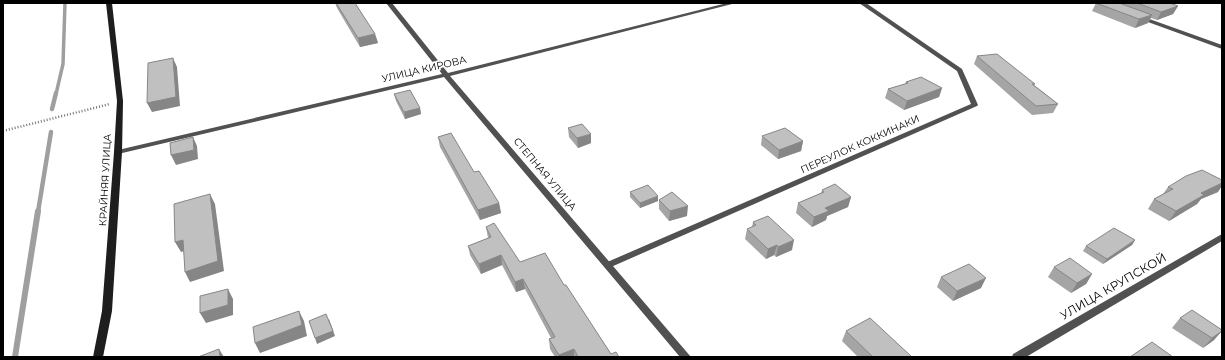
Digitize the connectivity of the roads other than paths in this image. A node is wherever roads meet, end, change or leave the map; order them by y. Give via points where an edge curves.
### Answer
1 (108, 3) edge
2 (389, 3) edge
3 (733, 3) edge
4 (862, 3) edge
5 (1129, 13) edge
6 (1222, 47) edge
7 (446, 74) junction
8 (118, 152) junction
9 (1222, 236) edge
10 (608, 265) junction
11 (98, 357) edge
12 (686, 357) edge
13 (1017, 357) edge

1 - 8 main road, КРАЙНЯЯ УЛИЦА via 120,101
2 - 7 street, СТЕПНАЯ УЛИЦА
3 - 7 street, УЛИЦА КИРОВА
4 - 10 street, ПЕРЕУЛОК КОККИНАКИ via 960,70 975,105
5 - 6 street
7 - 8 street, УЛИЦА КИРОВА
7 - 10 street, СТЕПНАЯ УЛИЦА
8 - 11 main road, КРАЙНЯЯ УЛИЦА via 107,311
9 - 13 street, УЛИЦА КРУПСКОЙ
10 - 12 street, СТЕПНАЯ УЛИЦА

